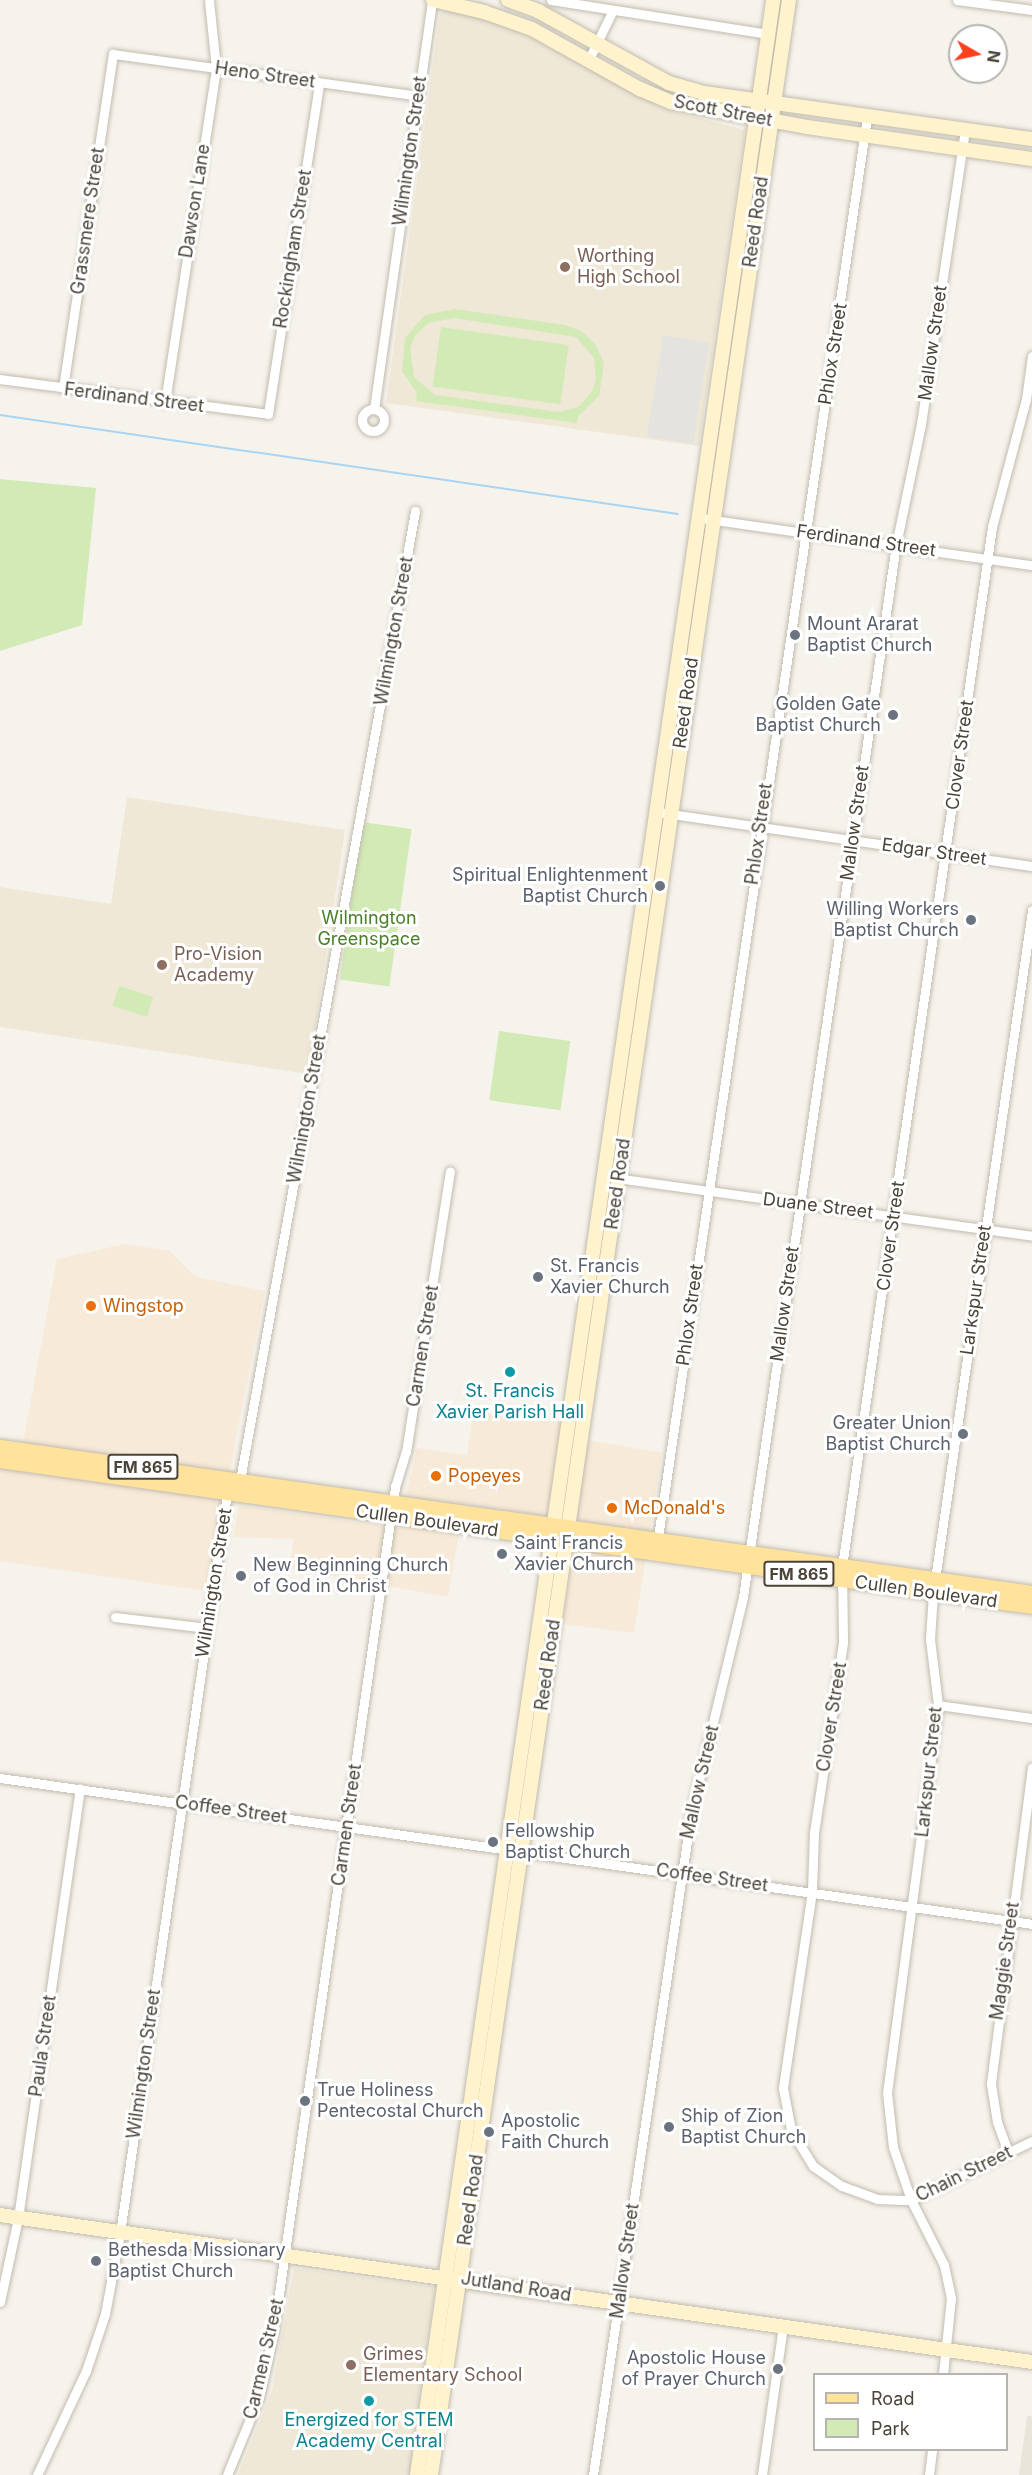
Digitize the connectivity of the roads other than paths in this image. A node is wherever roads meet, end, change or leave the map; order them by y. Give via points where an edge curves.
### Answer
1 (209, 0) edge
2 (432, 0) edge
3 (508, 0) edge
4 (551, 0) edge
5 (772, 0) edge
6 (789, 0) edge
7 (957, 0) edge
8 (1032, 10) edge
9 (612, 12) junction
10 (768, 34) junction
11 (598, 43) junction
12 (113, 54) joint
13 (588, 61) junction
14 (216, 68) junction
15 (319, 83) junction
16 (418, 96) junction
17 (766, 103) junction
18 (867, 116) junction
19 (763, 120) junction
20 (965, 129) junction
21 (864, 136) junction
22 (1032, 139) edge
23 (962, 149) junction
24 (1032, 159) edge
25 (1032, 356) edge
26 (0, 379) edge
27 (63, 388) junction
28 (165, 402) junction
29 (374, 409) dead end
30 (268, 414) joint
31 (415, 511) dead end
32 (706, 519) junction
33 (804, 533) junction
34 (896, 545) junction
35 (988, 558) junction
36 (1032, 565) edge
37 (664, 813) junction
38 (759, 828) junction
39 (853, 840) junction
40 (946, 854) junction
41 (1032, 866) edge
42 (1032, 910) edge
43 (450, 1171) dead end
44 (612, 1178) junction
45 (707, 1191) junction
46 (800, 1204) junction
47 (894, 1216) junction
48 (985, 1230) junction
49 (1032, 1236) edge
50 (12, 1453) edge
51 (0, 1460) edge
52 (116, 1470) junction
53 (240, 1480) junction
54 (227, 1493) junction
55 (392, 1510) junction
56 (560, 1533) junction
57 (656, 1547) junction
58 (748, 1560) junction
59 (841, 1574) junction
60 (934, 1587) junction
61 (1032, 1593) edge
62 (1032, 1606) edge
63 (115, 1617) dead end
64 (207, 1628) junction
65 (938, 1705) junction
66 (1032, 1718) edge
67 (1032, 1768) edge
68 (0, 1778) edge
69 (80, 1788) junction
70 (182, 1803) junction
71 (347, 1825) junction
72 (515, 1849) junction
73 (681, 1874) junction
74 (812, 1891) junction
75 (911, 1907) junction
76 (1011, 1920) junction
77 (1032, 1924) edge
78 (483, 2012) junction
79 (497, 2014) junction
80 (789, 2119) joint
81 (1032, 2141) edge
82 (463, 2151) junction
83 (1008, 2152) junction
84 (478, 2153) junction
85 (911, 2200) junction
86 (0, 2215) edge
87 (18, 2218) junction
88 (120, 2233) junction
89 (284, 2255) junction
90 (445, 2276) junction
91 (460, 2278) junction
92 (0, 2302) edge
93 (619, 2303) junction
94 (783, 2326) junction
95 (946, 2349) junction
96 (1032, 2362) edge
97 (943, 2373) edge
98 (433, 2412) junction
99 (933, 2451) edge
100 (37, 2475) edge
101 (227, 2475) edge
102 (417, 2475) edge
103 (431, 2475) edge
104 (593, 2475) edge
105 (762, 2475) edge
106 (929, 2475) edge

1 - 14 street, Dawson Lane
2 - 13 street, Scott Street via 532,29
2 - 16 street, Wilmington Street
3 - 11 street, Scott Street
4 - 9 street
5 - 10 street, Reed Road
6 - 17 street, Reed Road
7 - 8 street
9 - 10 street
9 - 11 street
10 - 17 street, Reed Road
11 - 13 street
11 - 17 street, Scott Street via 669,83
12 - 14 street, Heno Street
12 - 27 street, Grassmere Street
13 - 19 street, Scott Street via 671,102
14 - 15 street, Heno Street
14 - 28 street, Dawson Lane
15 - 16 street, Heno Street
15 - 30 street, Rockingham Street
16 - 29 street, Wilmington Street
17 - 18 street, Scott Street
17 - 19 street, Reed Road
18 - 20 street, Scott Street
18 - 21 street, Phlox Street
19 - 21 street, Scott Street
19 - 32 street, Reed Road
20 - 22 street, Scott Street
20 - 23 street, Mallow Street
21 - 23 street, Scott Street
21 - 33 street, Phlox Street
23 - 24 street, Scott Street
23 - 34 street, Mallow Street via 921,424
25 - 35 street, Clover Street
26 - 27 street, Ferdinand Street
27 - 28 street, Ferdinand Street
28 - 30 street, Ferdinand Street
31 - 53 street, Wilmington Street
32 - 33 street, Ferdinand Street
32 - 37 street, Reed Road
33 - 34 street, Ferdinand Street
33 - 38 street, Phlox Street
34 - 35 street, Ferdinand Street
34 - 39 street, Mallow Street
35 - 36 street, Ferdinand Street
35 - 40 street, Clover Street
37 - 38 street, Edgar Street
37 - 44 street, Reed Road
38 - 39 street, Edgar Street
38 - 45 street, Phlox Street
39 - 40 street, Edgar Street
39 - 46 street, Mallow Street
40 - 41 street, Edgar Street
40 - 47 street, Clover Street
42 - 48 street, Larkspur Street
43 - 55 street, Carmen Street via 406,1452
44 - 45 street, Duane Street
44 - 56 street, Reed Road
45 - 46 street, Duane Street
45 - 57 street, Phlox Street
46 - 47 street, Duane Street
46 - 58 street, Mallow Street
47 - 48 street, Duane Street
47 - 59 street, Clover Street
48 - 49 street, Duane Street
48 - 60 street, Larkspur Street
50 - 51 main road, Cullen Boulevard / FM 865
50 - 52 main road, Cullen Boulevard / FM 865
52 - 53 main road, Cullen Boulevard / FM 865
52 - 54 main road, Cullen Boulevard / FM 865
53 - 54 street, Wilmington Street
53 - 55 main road, Cullen Boulevard / FM 865
54 - 55 main road, Cullen Boulevard / FM 865
54 - 64 street, Wilmington Street
55 - 56 main road, Cullen Boulevard / FM 865
55 - 71 street, Carmen Street
56 - 57 main road, Cullen Boulevard / FM 865
56 - 72 street, Reed Road
57 - 58 main road, Cullen Boulevard / FM 865
58 - 59 main road, Cullen Boulevard / FM 865
58 - 73 street, Mallow Street
59 - 60 main road, Cullen Boulevard / FM 865
59 - 74 street, Clover Street via 843,1643 814,1833
60 - 61 main road, Cullen Boulevard / FM 865
60 - 62 main road, Cullen Boulevard / FM 865
60 - 65 street, Larkspur Street via 930,1639
63 - 64 street
64 - 70 street, Wilmington Street
65 - 66 street
65 - 75 street, Larkspur Street
67 - 76 street, Maggie Street
68 - 69 street, Coffee Street
69 - 70 street, Coffee Street
69 - 87 street, Paula Street
70 - 71 street, Coffee Street
70 - 88 street, Wilmington Street
71 - 72 street, Coffee Street
71 - 89 street, Carmen Street
72 - 73 street, Coffee Street
72 - 78 street, Reed Road
72 - 79 street, Reed Road
73 - 74 street, Coffee Street
73 - 93 street, Mallow Street
74 - 75 street, Coffee Street
74 - 80 street, Clover Street via 783,2088
75 - 76 street, Coffee Street
75 - 85 street, Larkspur Street via 887,2093 893,2147
76 - 77 street, Coffee Street
76 - 83 street, Maggie Street via 991,2083 997,2122
78 - 79 street
78 - 82 street, Reed Road
79 - 84 street, Reed Road
80 - 85 street, Chain Street via 790,2130 813,2166 842,2186 878,2199
81 - 83 street, Chain Street
82 - 84 street
82 - 90 street, Reed Road
83 - 85 street, Chain Street
84 - 91 street, Reed Road
85 - 95 street, Larkspur Street via 944,2265 951,2313
86 - 87 street, Jutland Road
87 - 88 street, Jutland Road
87 - 92 street, Paula Street
88 - 89 street, Jutland Road
88 - 100 street, Wilmington Street via 105,2314 86,2371
89 - 90 street, Jutland Road
89 - 101 street, Carmen Street via 259,2397
90 - 91 street, Jutland Road
90 - 98 street, Reed Road
91 - 93 street, Jutland Road
91 - 98 street, Reed Road
93 - 94 street, Jutland Road
93 - 104 street, Mallow Street
94 - 95 street, Jutland Road
94 - 105 street
95 - 96 street, Jutland Road
95 - 97 street, Larkspur Street
98 - 102 street, Reed Road
98 - 103 street, Reed Road
99 - 106 street

